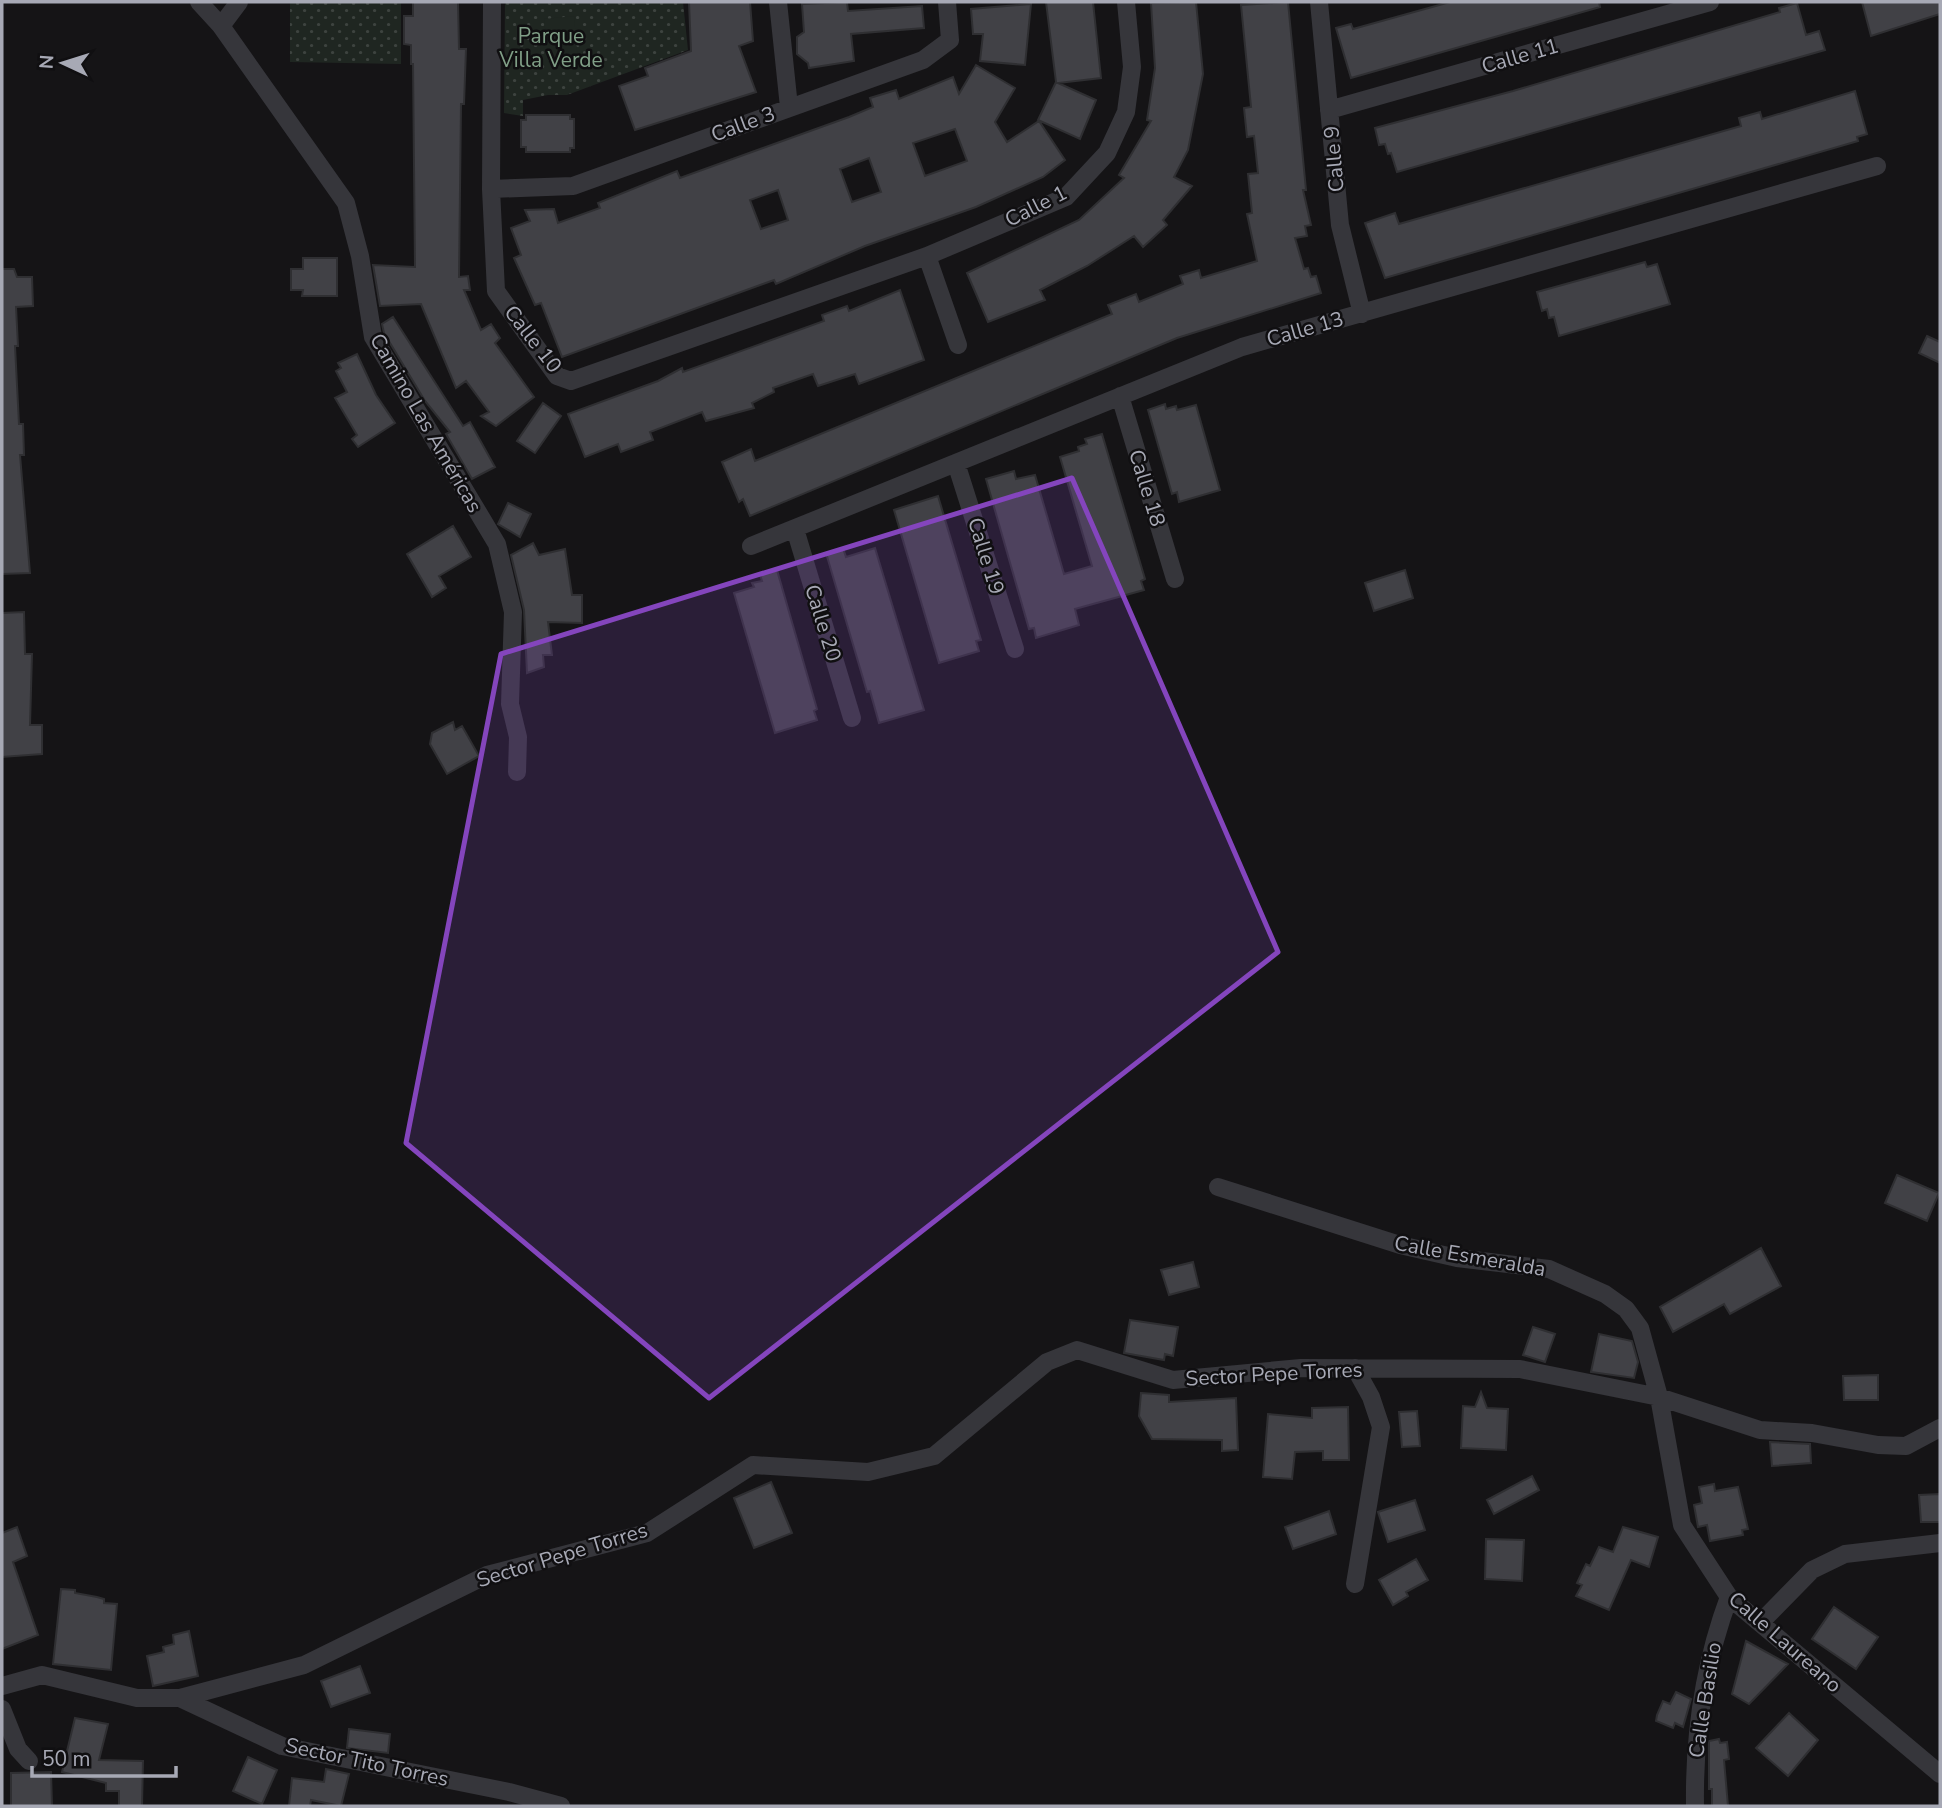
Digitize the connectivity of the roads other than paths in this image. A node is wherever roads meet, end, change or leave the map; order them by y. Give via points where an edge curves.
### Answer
1 (199, 2) edge
2 (239, 2) edge
3 (492, 2) edge
4 (778, 2) edge
5 (947, 2) edge
6 (1126, 2) edge
7 (1319, 2) edge
8 (1710, 2) edge
9 (221, 26) junction
10 (789, 107) junction
11 (1329, 110) junction
12 (1877, 166) dead end
13 (491, 189) junction
14 (926, 256) junction
15 (1362, 314) junction
16 (958, 345) dead end
17 (1119, 396) junction
18 (957, 463) junction
19 (795, 528) junction
20 (751, 546) dead end
21 (1175, 579) dead end
22 (1014, 649) dead end
23 (852, 718) dead end
24 (517, 772) dead end
25 (1218, 1186) dead end
26 (1355, 1368) junction
27 (1659, 1398) junction
28 (1940, 1428) edge
29 (1940, 1543) edge
30 (1354, 1584) dead end
31 (1729, 1597) junction
32 (1761, 1622) junction
33 (2, 1686) edge
34 (180, 1698) junction
35 (2, 1709) edge
36 (29, 1761) dead end
37 (1940, 1774) edge
38 (511, 1799) edge
39 (561, 1806) edge
40 (1695, 1806) edge

1 - 9 street, Camino Las Américas
2 - 9 street
3 - 13 street, Calle 10
4 - 10 street
5 - 10 street, Calle 3 via 950,40 923,60
6 - 14 street, Calle 1 via 1132,67 1126,112 1107,153 1066,197
7 - 11 street, Calle 9
8 - 11 street, Calle 11
9 - 24 street, Camino Las Américas via 346,203 373,337 496,544 513,612 510,704 518,737
10 - 13 street, Calle 3 via 573,186
11 - 15 street, Calle 9 via 1339,225
12 - 15 street, Calle 13
13 - 14 street, Calle 10 via 496,291 557,376 571,381
14 - 16 street
15 - 17 street, Calle 13 via 1242,347
17 - 18 street, Calle 13
17 - 21 street, Calle 18
18 - 19 street, Calle 13
18 - 22 street, Calle 19
19 - 20 street, Calle 13
19 - 23 street, Calle 20
25 - 27 street, Calle Esmeralda via 1400,1245 1457,1258 1549,1269 1576,1279 1626,1309 1640,1328
26 - 27 street, Sector Pepe Torres via 1520,1369
26 - 30 street via 1381,1427
26 - 34 street, Sector Pepe Torres via 1301,1368 1173,1380 1077,1350 1047,1362 934,1456 869,1472 753,1465 647,1532 487,1575 304,1665
27 - 28 street, Sector Pepe Torres via 1760,1430 1812,1433 1878,1445 1906,1446
27 - 31 street, Calle Laureano via 1682,1525
29 - 32 street via 1845,1553 1812,1570
31 - 32 street, Calle Laureano
31 - 40 street, Calle Basilio via 1712,1642 1695,1758
32 - 37 street, Calle Laureano
33 - 34 street via 43,1675 137,1698
34 - 38 street, Sector Tito Torres via 282,1746
35 - 36 street via 18,1749
38 - 39 street, Sector Tito Torres

